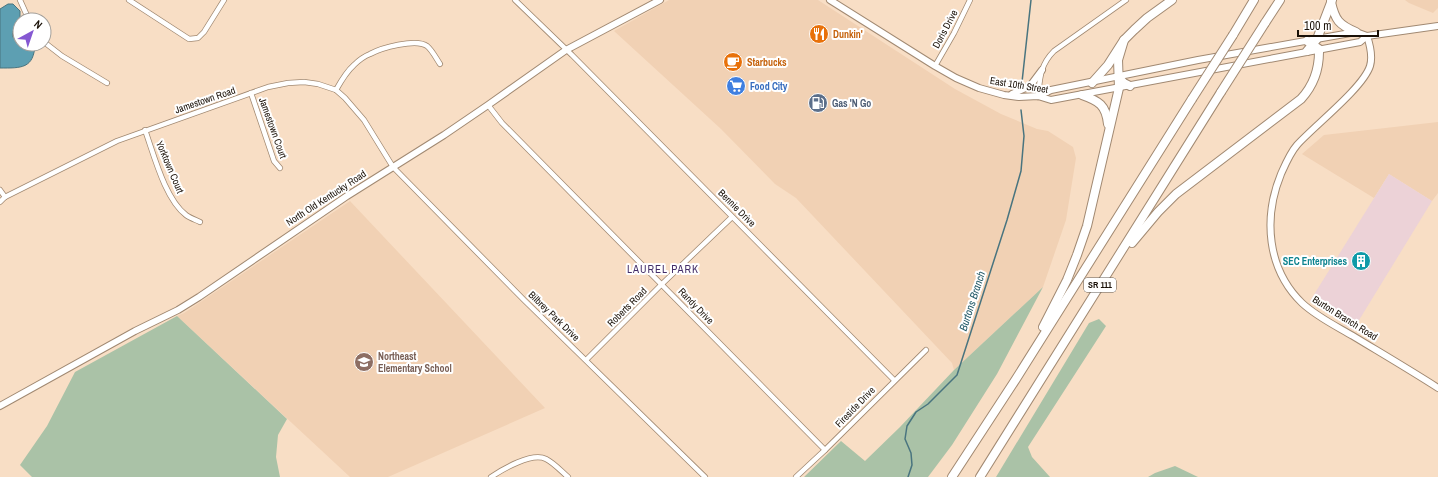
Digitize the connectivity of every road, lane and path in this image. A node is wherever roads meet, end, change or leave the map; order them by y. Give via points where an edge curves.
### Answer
1 (20, 0) edge
2 (129, 0) edge
3 (224, 0) edge
4 (515, 0) edge
5 (660, 0) edge
6 (830, 0) edge
7 (970, 0) edge
8 (1126, 0) edge
9 (1172, 0) edge
10 (1254, 0) edge
11 (1280, 0) edge
12 (1331, 1) edge
13 (25, 12) edge
14 (1438, 26) edge
15 (1356, 32) junction
16 (1367, 36) junction
17 (1124, 40) junction
18 (1314, 43) junction
19 (52, 48) edge
20 (566, 50) junction
21 (1307, 51) joint
22 (440, 64) dead end
23 (935, 66) junction
24 (1042, 70) junction
25 (1118, 77) junction
26 (107, 83) dead end
27 (1092, 83) junction
28 (1130, 86) junction
29 (1119, 88) junction
30 (336, 90) junction
31 (251, 93) junction
32 (1004, 95) junction
33 (1082, 95) junction
34 (1038, 96) junction
35 (488, 105) junction
36 (1109, 127) junction
37 (145, 130) junction
38 (393, 167) junction
39 (280, 168) dead end
40 (0, 190) edge
41 (5, 197) junction
42 (0, 202) edge
43 (732, 217) junction
44 (200, 222) dead end
45 (662, 284) junction
46 (1079, 319) junction
47 (926, 350) dead end
48 (586, 360) junction
49 (1023, 367) junction
50 (894, 380) junction
51 (1438, 388) edge
52 (0, 406) edge
53 (825, 450) junction
54 (491, 477) edge
55 (568, 477) edge
56 (704, 477) edge
57 (796, 477) edge
58 (952, 477) edge
59 (980, 477) edge

1 - 13 street
2 - 3 street via 189,38 198,38 204,32
4 - 20 street, Bennie Drive
5 - 20 street, North Old Kentucky Road
6 - 23 street, East 10th Street
7 - 23 street, Doris Drive
8 - 24 street via 1054,51 1046,59
9 - 17 highway via 1147,18
10 - 49 highway, SR 111, bridge
11 - 46 highway, SR 111, bridge
12 - 15 highway via 1338,21
12 - 18 highway
14 - 16 street
15 - 16 street
15 - 18 street
16 - 18 street via 1360,42
16 - 51 street, Burton Branch Road via 1371,50 1370,66 1362,80 1295,147 1282,170 1272,200 1270,217 1274,260 1280,273 1302,303
17 - 25 highway via 1118,60
17 - 27 highway via 1108,65
18 - 21 highway
18 - 25 street via 1198,60
18 - 46 highway via 1319,60 1314,81 1308,92 1176,194 1121,257
19 - 26 street
20 - 35 street, North Old Kentucky Road
20 - 43 street, Bennie Drive
21 - 28 street, East 10th Street
22 - 30 street via 427,46 420,43 404,44 369,54 354,65
23 - 32 street, East 10th Street via 979,88
24 - 32 street via 1030,86
24 - 34 street
25 - 27 street
25 - 28 highway
25 - 29 highway
27 - 34 street via 1051,90
28 - 29 street, East 10th Street
29 - 33 street, East 10th Street
29 - 36 highway
30 - 31 street, Jamestown Road via 304,82 268,87
30 - 38 street, Jamestown Road via 364,120
31 - 37 street, Jamestown Road
31 - 39 street, Jamestown Court via 274,162
32 - 34 street, East 10th Street
33 - 34 street, East 10th Street via 1051,100
33 - 36 highway via 1101,104 1107,114
35 - 38 street, North Old Kentucky Road
35 - 45 street, Randy Drive via 502,123
36 - 49 highway via 1077,255
37 - 41 street, Jamestown Road via 95,151
37 - 44 street, Yorktown Court via 162,177 177,206 187,216
38 - 48 street, Bilbrey Park Drive
38 - 52 street, North Old Kentucky Road via 178,310
40 - 41 street
41 - 42 street, Jamestown Road
43 - 45 street, Roberts Road
43 - 50 street, Bennie Drive
45 - 48 street, Roberts Road
45 - 53 street, Randy Drive
46 - 59 highway, SR 111
47 - 50 street, Fireside Drive
48 - 56 street, Bilbrey Park Drive
49 - 58 highway, SR 111
50 - 53 street, Fireside Drive
53 - 57 street, Fireside Drive
54 - 55 street via 507,467 534,457 545,458

